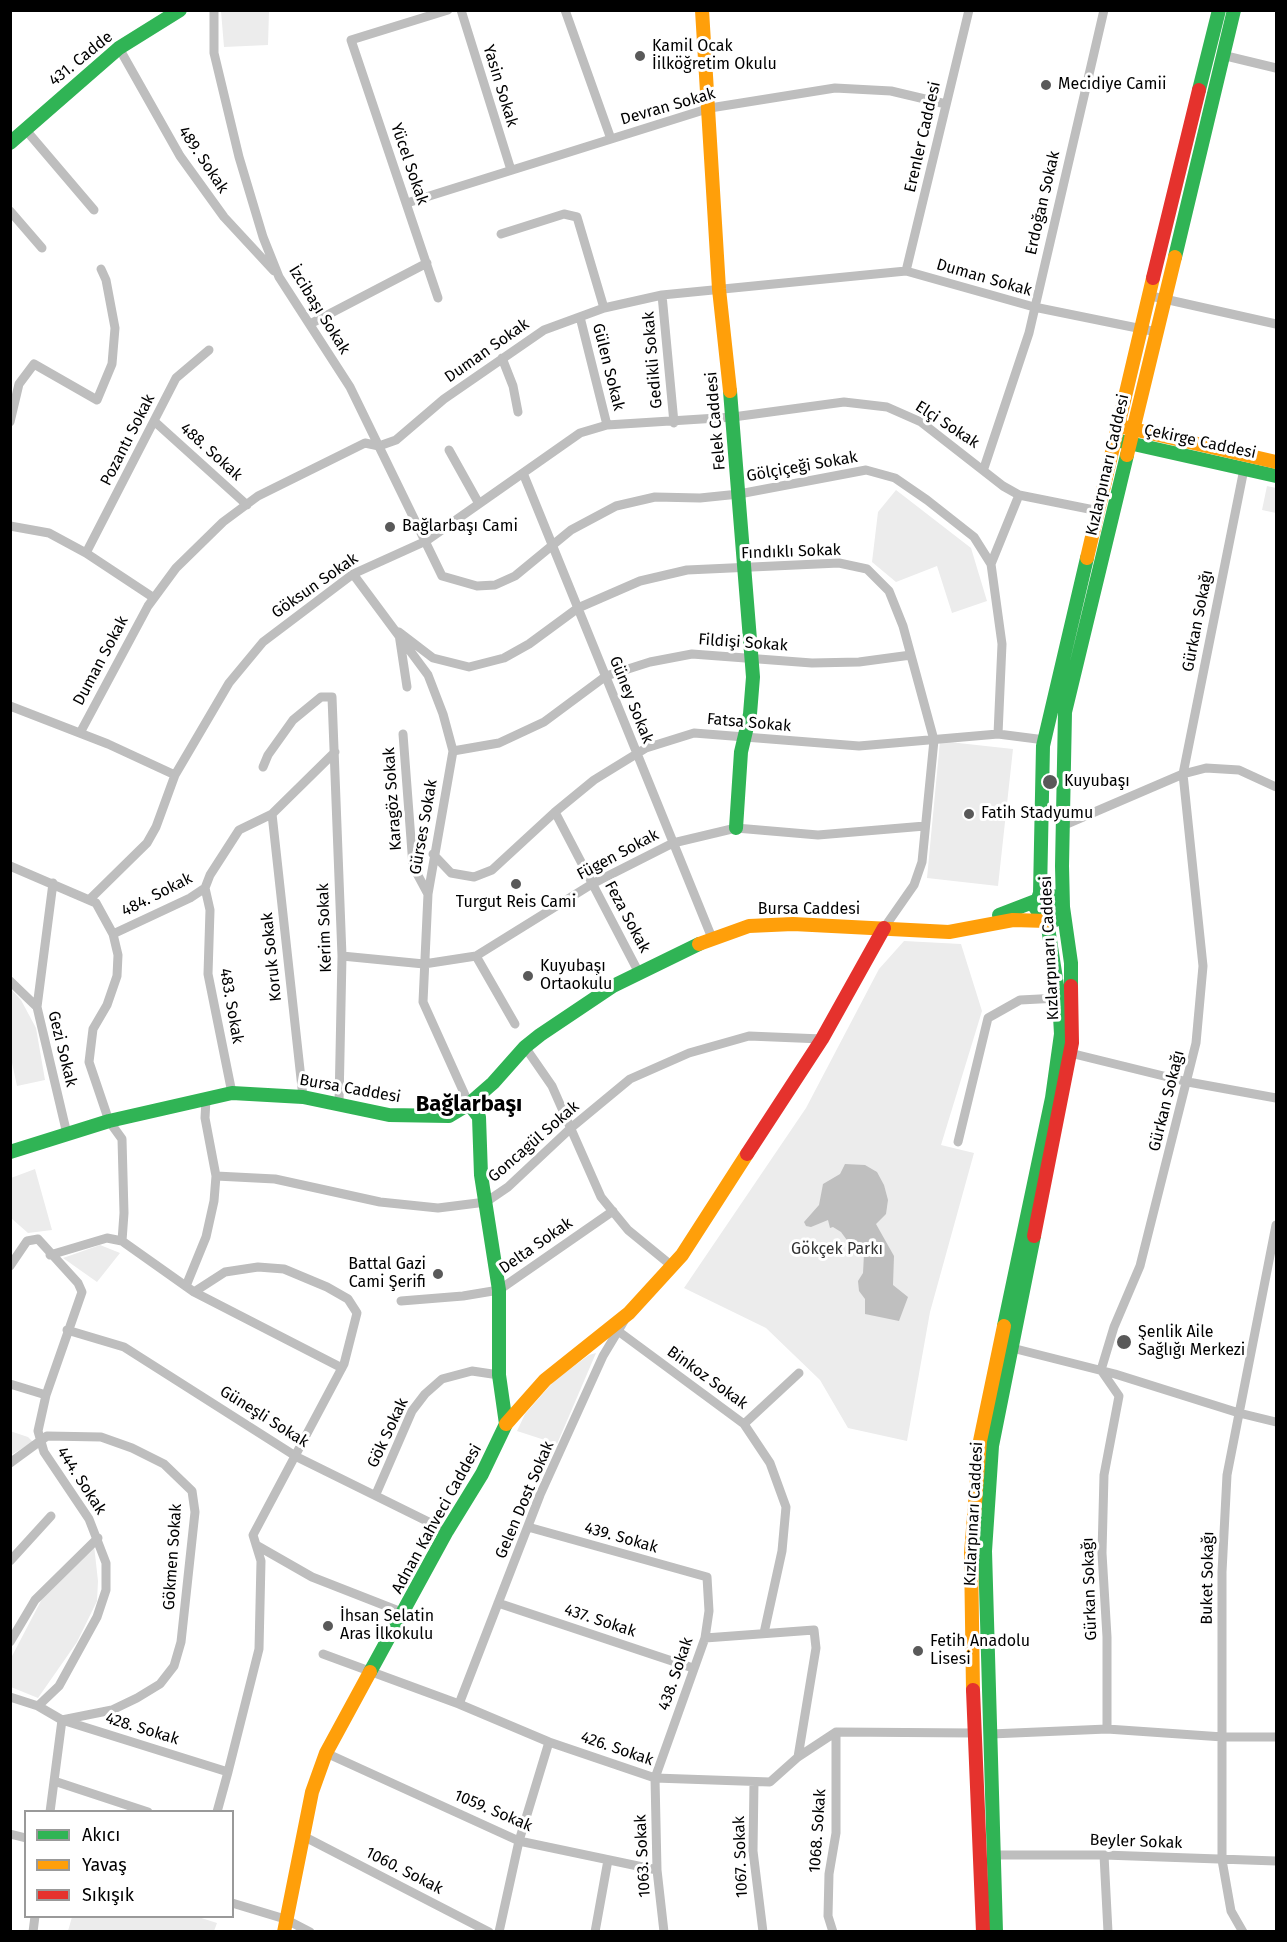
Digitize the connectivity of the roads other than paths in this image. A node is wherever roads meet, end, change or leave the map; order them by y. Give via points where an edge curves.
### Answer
1 (180, 10) edge
2 (214, 10) edge
3 (448, 10) edge
4 (461, 10) edge
5 (565, 10) edge
6 (702, 10) edge
7 (969, 10) edge
8 (1104, 10) edge
9 (1219, 10) edge
10 (1234, 10) edge
11 (119, 48) junction
12 (1222, 55) junction
13 (1276, 68) edge
14 (946, 104) junction
15 (710, 108) junction
16 (25, 129) junction
17 (611, 139) junction
18 (10, 143) edge
19 (511, 170) junction
20 (406, 203) junction
21 (94, 210) dead end
22 (10, 211) edge
23 (501, 234) dead end
24 (42, 248) dead end
25 (427, 263) junction
26 (101, 269) dead end
27 (906, 271) junction
28 (279, 277) junction
29 (719, 289) junction
30 (662, 295) junction
31 (1150, 296) junction
32 (438, 298) dead end
33 (1165, 300) junction
34 (1034, 307) junction
35 (604, 308) junction
36 (580, 317) junction
37 (310, 324) junction
38 (1276, 324) edge
39 (1140, 330) junction
40 (1157, 332) junction
41 (209, 350) dead end
42 (502, 358) junction
43 (518, 412) dead end
44 (732, 417) junction
45 (154, 421) junction
46 (10, 422) edge
47 (674, 423) junction
48 (607, 425) junction
49 (1125, 435) junction
50 (379, 446) junction
51 (450, 450) dead end
52 (1276, 462) edge
53 (984, 468) junction
54 (1244, 469) junction
55 (523, 473) junction
56 (1276, 476) edge
57 (739, 494) junction
58 (1019, 495) junction
59 (478, 502) junction
60 (247, 505) junction
61 (1099, 511) junction
62 (10, 526) edge
63 (426, 541) junction
64 (552, 545) junction
65 (86, 553) junction
66 (991, 564) junction
67 (744, 568) junction
68 (354, 574) junction
69 (154, 598) junction
70 (578, 608) junction
71 (399, 632) junction
72 (911, 656) junction
73 (752, 659) junction
74 (606, 676) junction
75 (407, 687) dead end
76 (10, 706) edge
77 (80, 733) junction
78 (403, 734) dead end
79 (998, 734) junction
80 (746, 736) junction
81 (934, 740) junction
82 (1045, 740) junction
83 (453, 751) junction
84 (335, 752) junction
85 (637, 753) junction
86 (263, 767) dead end
87 (1183, 774) junction
88 (175, 775) junction
89 (1276, 787) edge
90 (555, 812) junction
91 (272, 814) junction
92 (925, 826) junction
93 (1062, 826) junction
94 (736, 828) junction
95 (673, 843) junction
96 (433, 854) junction
97 (10, 866) edge
98 (53, 883) junction
99 (592, 884) junction
100 (205, 888) junction
101 (428, 894) junction
102 (90, 899) junction
103 (1038, 900) junction
104 (1063, 907) junction
105 (1047, 921) junction
106 (884, 928) junction
107 (113, 934) junction
108 (712, 938) junction
109 (342, 956) junction
110 (476, 956) junction
111 (424, 964) junction
112 (639, 973) junction
113 (10, 981) edge
114 (1059, 998) junction
115 (36, 1007) junction
116 (515, 1024) dead end
117 (822, 1039) junction
118 (525, 1047) junction
119 (1070, 1053) junction
120 (1188, 1082) junction
121 (232, 1093) junction
122 (303, 1097) junction
123 (1276, 1098) edge
124 (206, 1099) junction
125 (339, 1103) junction
126 (469, 1104) junction
127 (109, 1121) junction
128 (572, 1127) junction
129 (68, 1134) junction
130 (958, 1143) dead end
131 (10, 1152) edge
132 (216, 1176) junction
133 (486, 1202) junction
134 (613, 1211) junction
135 (1276, 1225) edge
136 (122, 1241) junction
137 (50, 1256) junction
138 (10, 1266) edge
139 (672, 1266) junction
140 (190, 1289) junction
141 (499, 1290) junction
142 (401, 1301) dead end
143 (629, 1313) junction
144 (67, 1330) junction
145 (618, 1331) junction
146 (1012, 1348) junction
147 (342, 1368) junction
148 (1101, 1370) junction
149 (799, 1373) dead end
150 (499, 1375) junction
151 (10, 1384) edge
152 (46, 1395) junction
153 (1239, 1413) junction
154 (1276, 1422) edge
155 (506, 1424) junction
156 (744, 1424) junction
157 (41, 1441) junction
158 (297, 1457) junction
159 (10, 1463) edge
160 (376, 1494) junction
161 (51, 1516) dead end
162 (528, 1527) junction
163 (447, 1531) junction
164 (98, 1538) junction
165 (256, 1545) junction
166 (10, 1561) edge
167 (707, 1577) joint
168 (498, 1603) junction
169 (404, 1613) junction
170 (764, 1633) junction
171 (705, 1638) junction
172 (10, 1642) edge
173 (323, 1654) dead end
174 (693, 1668) junction
175 (369, 1671) junction
176 (10, 1697) edge
177 (459, 1704) junction
178 (38, 1706) junction
179 (62, 1720) junction
180 (1107, 1729) junction
181 (836, 1732) junction
182 (974, 1733) junction
183 (991, 1734) junction
184 (1223, 1737) junction
185 (1276, 1737) edge
186 (549, 1742) junction
187 (326, 1753) junction
188 (798, 1757) junction
189 (228, 1772) junction
190 (655, 1778) junction
191 (54, 1781) junction
192 (754, 1782) junction
193 (50, 1810) edge
194 (142, 1810) edge
195 (218, 1810) edge
196 (305, 1837) junction
197 (519, 1841) junction
198 (1104, 1854) junction
199 (994, 1855) junction
200 (608, 1860) junction
201 (1222, 1860) junction
202 (1276, 1861) edge
203 (657, 1870) junction
204 (234, 1904) edge
205 (285, 1925) edge
206 (310, 1932) edge
207 (489, 1932) edge
208 (499, 1932) edge
209 (595, 1932) edge
210 (664, 1932) edge
211 (763, 1932) edge
212 (832, 1932) edge
213 (983, 1932) edge
214 (996, 1932) edge
215 (1108, 1932) edge
216 (1243, 1932) edge

1 - 11 main road, 431. Cadde
2 - 28 street, İzcibaşı Sokak via 214,52 239,157
3 - 20 street, Yücel Sokak via 351,40
4 - 19 street, Yasin Sokak
5 - 17 street
6 - 15 main road, Felek Caddesi
7 - 14 street, Erenler Caddesi
8 - 34 street, Erdoğan Sokak
9 - 31 main road, Kızlarpınarı Caddesi
10 - 12 main road, Kızlarpınarı Caddesi
11 - 16 main road, 431. Cadde
11 - 28 street, 489. Sokak via 180,156 224,217
12 - 13 street
12 - 33 main road, Kızlarpınarı Caddesi
14 - 15 street, Devran Sokak via 891,91 835,88
14 - 27 street, Erenler Caddesi
15 - 17 street, Devran Sokak
15 - 29 main road, Felek Caddesi
16 - 18 main road, 431. Cadde
16 - 21 street
17 - 19 street, Devran Sokak
19 - 20 street, Devran Sokak
20 - 25 street, Yücel Sokak
22 - 24 street
23 - 35 street via 564,214 577,217
25 - 32 street, Yücel Sokak
25 - 37 street
26 - 46 street via 115,328 112,363 98,400 34,364 19,384
27 - 29 street, Duman Sokak
27 - 34 street, Duman Sokak
28 - 37 street, İzcibaşı Sokak
29 - 30 street, Duman Sokak
29 - 44 main road, Felek Caddesi
30 - 35 street, Duman Sokak
30 - 47 street, Gedikli Sokak
31 - 33 street
31 - 39 main road, Kızlarpınarı Caddesi
33 - 38 street
33 - 40 main road, Kızlarpınarı Caddesi
34 - 39 street, Duman Sokak
34 - 53 street, Erdoğan Sokak
35 - 36 street, Duman Sokak
36 - 42 street, Duman Sokak via 544,330
36 - 48 street, Gülen Sokak
37 - 50 street, İzcibaşı Sokak via 350,387
39 - 40 street, Duman Sokak
39 - 49 main road, Kızlarpınarı Caddesi
40 - 49 main road, Kızlarpınarı Caddesi
41 - 45 street, Pozantı Sokak via 176,378
42 - 43 street
42 - 50 street, Duman Sokak via 444,399 396,440
44 - 47 street, Göksun Sokak
44 - 53 street, Elçi Sokak via 844,402 887,407 921,422
44 - 57 main road, Felek Caddesi
45 - 60 street, 488. Sokak
45 - 65 street, Pozantı Sokak
47 - 48 street, Göksun Sokak
48 - 55 street, Göksun Sokak via 580,433
49 - 52 main road, Çekirge Caddesi
49 - 54 main road, Çekirge Caddesi
49 - 61 main road, Kızlarpınarı Caddesi
49 - 93 main road, Kızlarpınarı Caddesi via 1065,712
50 - 60 street, Duman Sokak via 365,443
50 - 63 street, İzcibaşı Sokak
51 - 59 street
53 - 58 street, Elçi Sokak
54 - 56 main road, Çekirge Caddesi
54 - 87 street, Gürkan Sokağı
55 - 59 street, Göksun Sokak
55 - 64 street, Güney Sokak
57 - 64 street, Gölçiçeği Sokak via 655,497 616,506
57 - 66 street, Gölçiçeği Sokak via 866,470 885,475 927,500 974,537
57 - 67 main road, Felek Caddesi
58 - 61 street, Elçi Sokak
58 - 66 street
59 - 63 street, Göksun Sokak
60 - 69 street, Duman Sokak via 223,522 176,568
61 - 82 main road, Kızlarpınarı Caddesi
62 - 65 street via 49,533
63 - 64 street, Gölçiçeği Sokak via 442,576 477,586 495,585 515,576
63 - 68 street, Göksun Sokak
64 - 70 street, Güney Sokak
65 - 69 street
66 - 79 street, Gölçiçeği Sokak via 1002,644
67 - 70 street, Fındıklı Sokak via 687,570 640,581
67 - 72 street, Fındıklı Sokak via 839,563 867,569 889,591
67 - 73 main road, Felek Caddesi
68 - 71 street, Gürses Sokak
68 - 88 street, Göksun Sokak via 263,642 229,683
69 - 77 street, Duman Sokak
70 - 71 street, Fındıklı Sokak via 504,658 469,667 433,658
70 - 74 street, Güney Sokak
71 - 75 street
71 - 83 street, Gürses Sokak via 428,675
72 - 73 street, Fildişi Sokak via 847,663
72 - 81 street, Fındıklı Sokak
73 - 74 street, Fildişi Sokak via 692,654
73 - 80 main road, Felek Caddesi
74 - 83 street, Fildişi Sokak via 544,722 500,743
74 - 85 street, Güney Sokak
76 - 77 street
77 - 88 street
78 - 101 street, Karagöz Sokak via 413,866
79 - 81 street, Fatsa Sokak
79 - 82 street, Fatsa Sokak
80 - 81 street, Fatsa Sokak via 790,743 859,746
80 - 85 street, Fatsa Sokak via 694,734
80 - 94 main road, Felek Caddesi via 741,752
81 - 92 street, Fındıklı Sokak
82 - 103 main road, Kızlarpınarı Caddesi
83 - 96 street, Gürses Sokak
84 - 86 street, Kerim Sokak via 332,697 321,697 293,720
84 - 91 street, 484. Sokak
84 - 109 street, Kerim Sokak
85 - 90 street, Fatsa Sokak via 594,780
85 - 95 street, Güney Sokak
87 - 89 street via 1206,768 1239,770
87 - 93 street
87 - 120 street, Gürkan Sokağı via 1203,966 1196,1044
88 - 102 street, Göksun Sokak via 147,843
90 - 96 street, Fatsa Sokak via 505,861 474,877 451,873
90 - 99 street, Feza Sokak
91 - 100 street, 484. Sokak via 239,830
91 - 122 street, Koruk Sokak
92 - 94 street, Fügen Sokak via 818,835
92 - 106 street, Fındıklı Sokak via 922,862 914,885
93 - 104 main road, Kızlarpınarı Caddesi
94 - 95 street, Fügen Sokak
95 - 99 street, Fügen Sokak
95 - 108 street, Güney Sokak
96 - 101 street, Gürses Sokak
97 - 98 street
98 - 102 street
98 - 115 street
99 - 110 street, Fügen Sokak
99 - 112 street, Feza Sokak
100 - 107 street, 484. Sokak
100 - 121 street, 483. Sokak via 210,910 208,974
101 - 111 street, Gürses Sokak
102 - 107 street
103 - 104 main road via 1053,895
103 - 105 main road via 1038,915
103 - 106 main road via 1009,913 948,925
104 - 105 main road via 1059,917
104 - 119 main road, Kızlarpınarı Caddesi via 1071,963
105 - 106 main road via 1013,920 949,932
105 - 114 main road, Kızlarpınarı Caddesi
106 - 108 main road, Bursa Caddesi via 749,926
106 - 117 main road, Adnan Kahveci Caddesi
107 - 127 street via 117,976 93,1029 89,1062
108 - 112 main road, Bursa Caddesi
109 - 111 street, Fügen Sokak
109 - 125 street, Kerim Sokak
110 - 111 street, Fügen Sokak
110 - 116 street
111 - 126 street, Gürses Sokak via 423,1002
112 - 118 main road, Bursa Caddesi via 613,986
113 - 115 street, Gezi Sokak
114 - 130 street via 1020,1000 988,1018
114 - 182 main road, Kızlarpınarı Caddesi via 1061,1034 1052,1098 980,1441 971,1553
115 - 129 street, Gezi Sokak
117 - 128 street, Goncagül Sokak via 749,1036 689,1053 630,1079
117 - 139 main road, Adnan Kahveci Caddesi via 695,1237
118 - 126 main road, Bursa Caddesi
118 - 128 street via 552,1086
119 - 120 street
119 - 146 main road, Kızlarpınarı Caddesi
120 - 123 street
120 - 148 street, Gürkan Sokağı via 1140,1266
121 - 122 main road, Bursa Caddesi
121 - 124 main road, Bursa Caddesi
122 - 125 main road, Bursa Caddesi
124 - 127 main road, Bursa Caddesi
124 - 132 street
125 - 126 main road, Bursa Caddesi via 388,1115 420,1117 449,1116
126 - 133 main road via 479,1117
127 - 129 main road, Bursa Caddesi
127 - 136 street via 122,1139
128 - 133 street, Goncagül Sokak via 508,1187
128 - 134 street via 601,1197
129 - 131 main road, Bursa Caddesi
132 - 133 street, Goncagül Sokak via 275,1179 380,1202 438,1208
132 - 140 street via 206,1237
133 - 141 main road
134 - 139 street via 628,1230
134 - 141 street, Delta Sokak
135 - 153 street, Buket Sokağı
136 - 137 street via 107,1238
136 - 140 street
137 - 138 street, 444. Sokak via 38,1239 27,1241
137 - 144 street, 444. Sokak via 78,1282 82,1292
139 - 143 main road, Adnan Kahveci Caddesi
140 - 147 street
140 - 147 street via 225,1272 258,1267 284,1269 327,1287 348,1299 357,1313
141 - 142 street, Delta Sokak
141 - 150 main road
143 - 145 street, Gelen Dost Sokak
143 - 155 main road, Adnan Kahveci Caddesi via 545,1380
144 - 152 street, 444. Sokak
144 - 158 street, Güneşli Sokak via 124,1347
145 - 156 street, Binkoz Sokak
145 - 162 street, Gelen Dost Sokak via 603,1356
146 - 148 street
146 - 183 main road, Kızlarpınarı Caddesi via 992,1446 985,1551
147 - 158 street
148 - 153 street
148 - 180 street, Gürkan Sokağı via 1119,1396 1104,1486
149 - 156 street
150 - 155 main road
150 - 160 street, Gök Sokak via 472,1371 442,1379 425,1394 412,1411
151 - 152 street
152 - 157 street, 444. Sokak via 38,1431
153 - 154 street
153 - 184 street, Buket Sokağı via 1227,1475 1222,1572
155 - 163 main road, Adnan Kahveci Caddesi via 482,1474
156 - 170 street, Binkoz Sokak via 770,1463 786,1507 782,1551
157 - 159 street, Gökmen Sokak
157 - 164 street, 444. Sokak
157 - 179 street, Gökmen Sokak via 48,1436 101,1437 132,1448 164,1464 192,1491 195,1512 181,1642 174,1666 160,1684 137,1698 112,1710
158 - 160 street, Güneşli Sokak
158 - 165 street via 253,1535
160 - 163 street, Güneşli Sokak
161 - 166 street
162 - 167 street, 439. Sokak
162 - 168 street, Gelen Dost Sokak
163 - 169 main road, Adnan Kahveci Caddesi
164 - 172 street via 35,1600
164 - 178 street, 444. Sokak via 106,1563 106,1590 97,1617 60,1686
165 - 169 street via 312,1577
165 - 189 street via 261,1561 259,1649
167 - 171 street, 438. Sokak via 709,1611
168 - 174 street, 437. Sokak
168 - 177 street, Gelen Dost Sokak
169 - 175 main road, Adnan Kahveci Caddesi
170 - 171 street
170 - 188 street via 806,1628 816,1633
171 - 174 street, 438. Sokak
173 - 175 street, 426. Sokak
174 - 190 street, 438. Sokak
175 - 177 street, 426. Sokak
175 - 187 main road, Adnan Kahveci Caddesi
176 - 178 street, 428. Sokak
177 - 186 street, 426. Sokak
178 - 179 street, 428. Sokak
179 - 189 street, 428. Sokak
179 - 191 street
180 - 183 street
180 - 184 street
181 - 182 street
181 - 188 street, 426. Sokak
181 - 212 street, 1068. Sokak via 836,1833 829,1874 828,1916
182 - 213 main road, Kızlarpınarı Caddesi
183 - 199 main road, Kızlarpınarı Caddesi
184 - 185 street
184 - 201 street, Buket Sokağı
186 - 190 street, 426. Sokak
186 - 197 street
187 - 196 main road, Adnan Kahveci Caddesi via 312,1792
187 - 197 street, 1059. Sokak
188 - 192 street, 426. Sokak via 770,1782
189 - 195 street
190 - 192 street, 426. Sokak
190 - 203 street, 1063. Sokak
191 - 193 street
191 - 194 street
192 - 211 street, 1067. Sokak via 753,1851
196 - 205 main road, Adnan Kahveci Caddesi
196 - 207 street, 1060. Sokak
197 - 200 street, 1059. Sokak
197 - 208 street
198 - 199 street, Beyler Sokak
198 - 201 street, Beyler Sokak
198 - 215 street
199 - 214 main road, Kızlarpınarı Caddesi
200 - 203 street, 1059. Sokak
200 - 209 street
201 - 202 street, Beyler Sokak
201 - 216 street, Buket Sokağı via 1231,1911
203 - 210 street, 1063. Sokak
204 - 205 street
205 - 206 street

